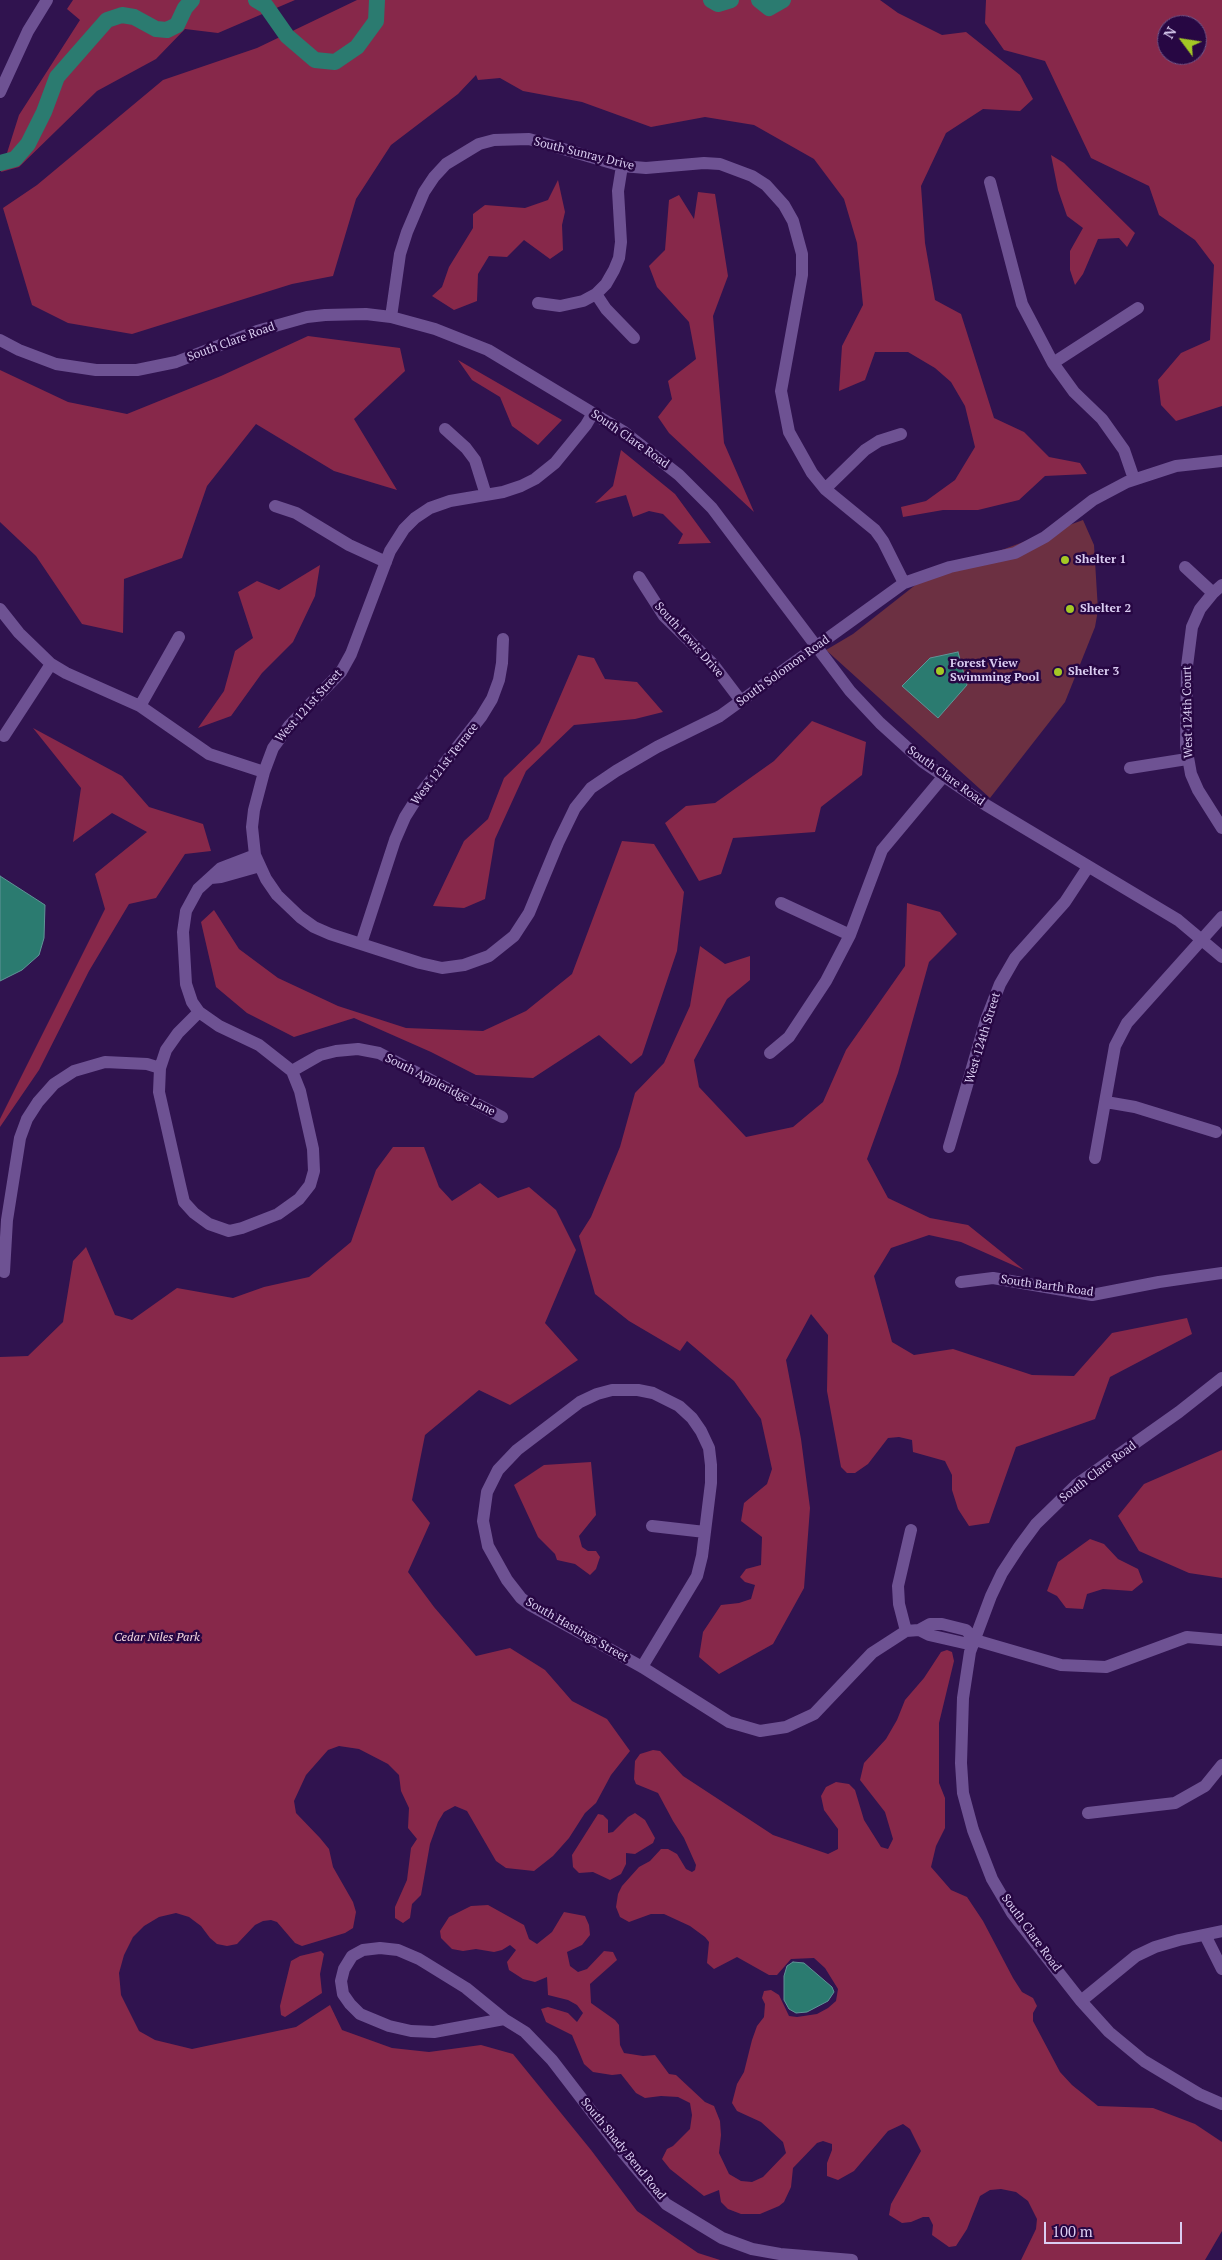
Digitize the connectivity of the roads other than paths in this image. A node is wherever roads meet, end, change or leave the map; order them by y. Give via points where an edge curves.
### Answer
1 (47, 0) edge
2 (0, 92) edge
3 (622, 166) junction
4 (990, 182) dead end
5 (596, 294) junction
6 (538, 303) dead end
7 (1138, 308) dead end
8 (391, 317) junction
9 (634, 338) dead end
10 (0, 340) edge
11 (1053, 363) junction
12 (593, 413) junction
13 (445, 429) dead end
14 (901, 434) dead end
15 (1222, 461) edge
16 (1134, 479) junction
17 (825, 489) junction
18 (486, 495) junction
19 (275, 506) dead end
20 (386, 562) junction
21 (1185, 567) dead end
22 (638, 577) dead end
23 (904, 583) junction
24 (1217, 589) edge
25 (0, 609) edge
26 (179, 637) dead end
27 (503, 639) dead end
28 (817, 647) junction
29 (51, 664) junction
30 (741, 701) junction
31 (140, 706) junction
32 (4, 736) dead end
33 (1187, 759) junction
34 (1130, 768) dead end
35 (264, 772) junction
36 (943, 777) junction
37 (1222, 828) edge
38 (257, 860) junction
39 (1088, 867) junction
40 (780, 903) dead end
41 (1222, 917) edge
42 (850, 934) junction
43 (1202, 939) junction
44 (361, 944) junction
45 (1222, 957) edge
46 (420, 963) joint
47 (199, 1012) junction
48 (770, 1053) dead end
49 (160, 1068) junction
50 (292, 1071) junction
51 (1106, 1102) junction
52 (502, 1117) dead end
53 (1216, 1132) dead end
54 (949, 1146) dead end
55 (1095, 1158) dead end
56 (4, 1219) edge
57 (4, 1272) dead end
58 (1222, 1274) edge
59 (961, 1282) dead end
60 (1222, 1378) edge
61 (652, 1526) dead end
62 (911, 1530) dead end
63 (705, 1532) junction
64 (912, 1630) junction
65 (975, 1640) junction
66 (1222, 1640) edge
67 (642, 1667) junction
68 (1222, 1765) edge
69 (1088, 1813) dead end
70 (1222, 1931) edge
71 (1206, 1935) junction
72 (1222, 1969) edge
73 (1082, 2001) junction
74 (504, 2019) junction
75 (1222, 2104) edge
76 (852, 2260) edge

1 - 2 street via 28,31
3 - 5 street via 618,191 619,258 606,284
3 - 8 street, South Sunray Drive via 529,139 494,140 462,153 434,177 416,208 400,254
3 - 17 street, South Sunray Drive via 720,164 752,176 766,185 784,205 799,236 802,275 781,391 784,412 789,432
4 - 11 street via 1022,304
5 - 6 street via 572,305
5 - 9 street via 615,320
7 - 11 street
8 - 10 street, South Clare Road via 346,314 307,317 257,331 176,362 137,370 96,370 56,364
8 - 12 street, South Clare Road via 469,340
11 - 16 street via 1074,392 1102,419 1124,450
12 - 18 street, West 121st Street via 555,463 521,486
12 - 28 street, South Clare Road via 662,460 695,490
13 - 18 street via 475,460
14 - 17 street via 879,441 865,450
15 - 16 street, South Solomon Road via 1176,466
16 - 23 street, South Solomon Road via 1093,500 1044,537 1015,553 950,567
17 - 23 street, South Sunray Drive via 875,530
18 - 20 street, West 121st Street via 450,501 415,518 395,541
19 - 20 street via 296,513 349,545
20 - 35 street, West 121st Street via 352,654 341,672 281,735
21 - 24 street, West 124th Court
22 - 30 street, South Lewis Drive via 664,616 713,664
23 - 28 street, South Solomon Road
24 - 33 street, West 124th Court via 1200,609 1188,646
25 - 29 street
26 - 31 street
27 - 44 street, West 121st Terrace via 499,680 492,699 405,817
28 - 30 street, South Solomon Road
28 - 36 street, South Clare Road via 850,691 880,723
29 - 31 street
29 - 32 street
30 - 46 street, South Solomon Road via 720,716 641,756 590,788 575,808 529,912 514,936 489,956 464,965 442,968
31 - 35 street via 209,754
33 - 34 street
33 - 37 street, West 124th Court via 1198,790
35 - 38 street, West 121st Street via 252,827
36 - 39 street, South Clare Road
36 - 42 street via 882,850
38 - 44 street, West 121st Street via 277,895 300,917 330,934
38 - 47 street via 221,868 198,889 186,911 182,932 186,984
39 - 43 street, South Clare Road via 1171,915
39 - 54 street, West 124th Street via 1065,902 1015,958 1000,984 986,1020
40 - 42 street
41 - 43 street
42 - 48 street via 831,973 801,1020 789,1037
43 - 45 street, South Clare Road
43 - 51 street via 1127,1023 1115,1046
44 - 46 street, West 121st Street
47 - 49 street via 166,1050
47 - 50 street via 219,1026 259,1045
49 - 50 street via 159,1092 184,1202 209,1224 229,1231 278,1214 299,1199 310,1185 314,1171 313,1149 300,1091
49 - 56 street via 147,1064 105,1062 74,1071 54,1084 38,1102 20,1138
50 - 52 street, South Appleridge Lane via 320,1055 358,1049 379,1054
51 - 53 street via 1135,1107
51 - 55 street
56 - 57 street
58 - 59 street, South Barth Road via 1092,1295 993,1278
60 - 65 street, South Clare Road via 1076,1485 1036,1524 1002,1573
61 - 63 street
62 - 64 street via 898,1586 899,1604
63 - 67 street, South Hastings Street via 697,1576
63 - 67 street, South Hastings Street via 711,1483 709,1448 692,1418 679,1406 653,1393 612,1390 580,1402 517,1450 492,1480 482,1521 493,1558 513,1589 534,1608
64 - 65 street via 964,1643
64 - 67 street, South Hastings Street via 872,1653 814,1714 801,1722 774,1730 760,1731 729,1722
65 - 66 street via 1061,1664 1106,1667 1187,1637
65 - 73 street, South Clare Road via 961,1726 963,1793 972,1830 992,1879 1012,1913
68 - 69 street via 1205,1786 1175,1803
70 - 71 street
71 - 72 street
71 - 73 street via 1155,1947 1136,1956
73 - 75 street, South Clare Road via 1109,2032 1144,2061
74 - 74 street, South Shady Bend Road via 466,1988 398,1950 363,1950 352,1956 344,1969 343,1994 360,2014 374,2021 404,2030 434,2032
74 - 76 street, South Shady Bend Road via 525,2032 552,2060 666,2204 722,2238 752,2249

